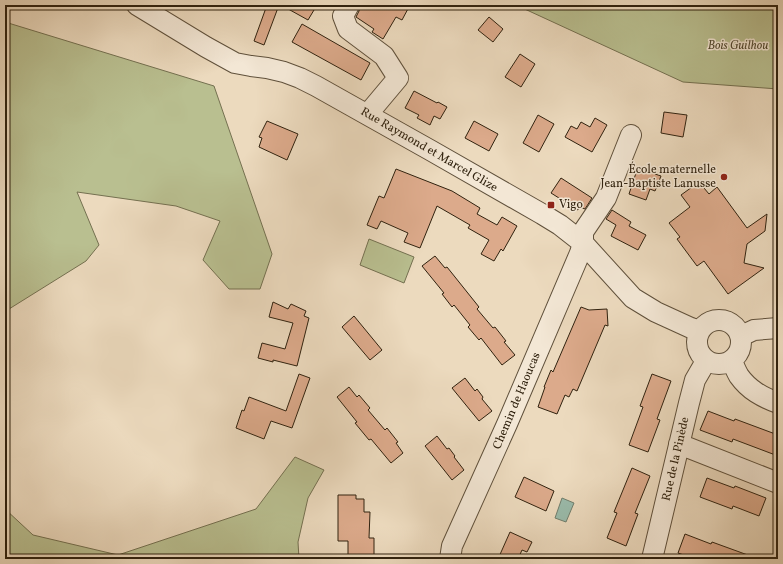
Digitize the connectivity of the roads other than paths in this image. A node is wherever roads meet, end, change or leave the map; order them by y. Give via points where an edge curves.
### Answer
1 (137, 5) edge
2 (348, 5) edge
3 (368, 115) junction
4 (631, 135) dead end
5 (583, 243) junction
6 (778, 328) edge
7 (700, 331) junction
8 (741, 336) junction
9 (706, 361) junction
10 (732, 361) junction
11 (778, 403) edge
12 (679, 444) junction
13 (778, 483) edge
14 (450, 559) edge
15 (652, 559) edge

1 - 3 street, Rue Raymond et Marcel Glize via 235,63 267,68 300,78
2 - 3 street via 343,16 348,29 384,56 398,78
3 - 5 street, Rue Raymond et Marcel Glize via 542,214
4 - 5 street, Chemin de Haoucas via 606,198 583,232
5 - 7 street, Rue Raymond et Marcel Glize via 633,298 656,312
5 - 14 street, Chemin de Haoucas via 507,424 452,546
6 - 8 street via 754,330
7 - 8 street via 711,321 719,320 732,324
7 - 9 street via 698,348
8 - 10 street via 741,349
9 - 10 street via 722,365
9 - 12 street, Rue de la Pinède via 695,380
10 - 11 street via 739,376 753,391
12 - 13 street
12 - 15 street, Rue de la Pinède

